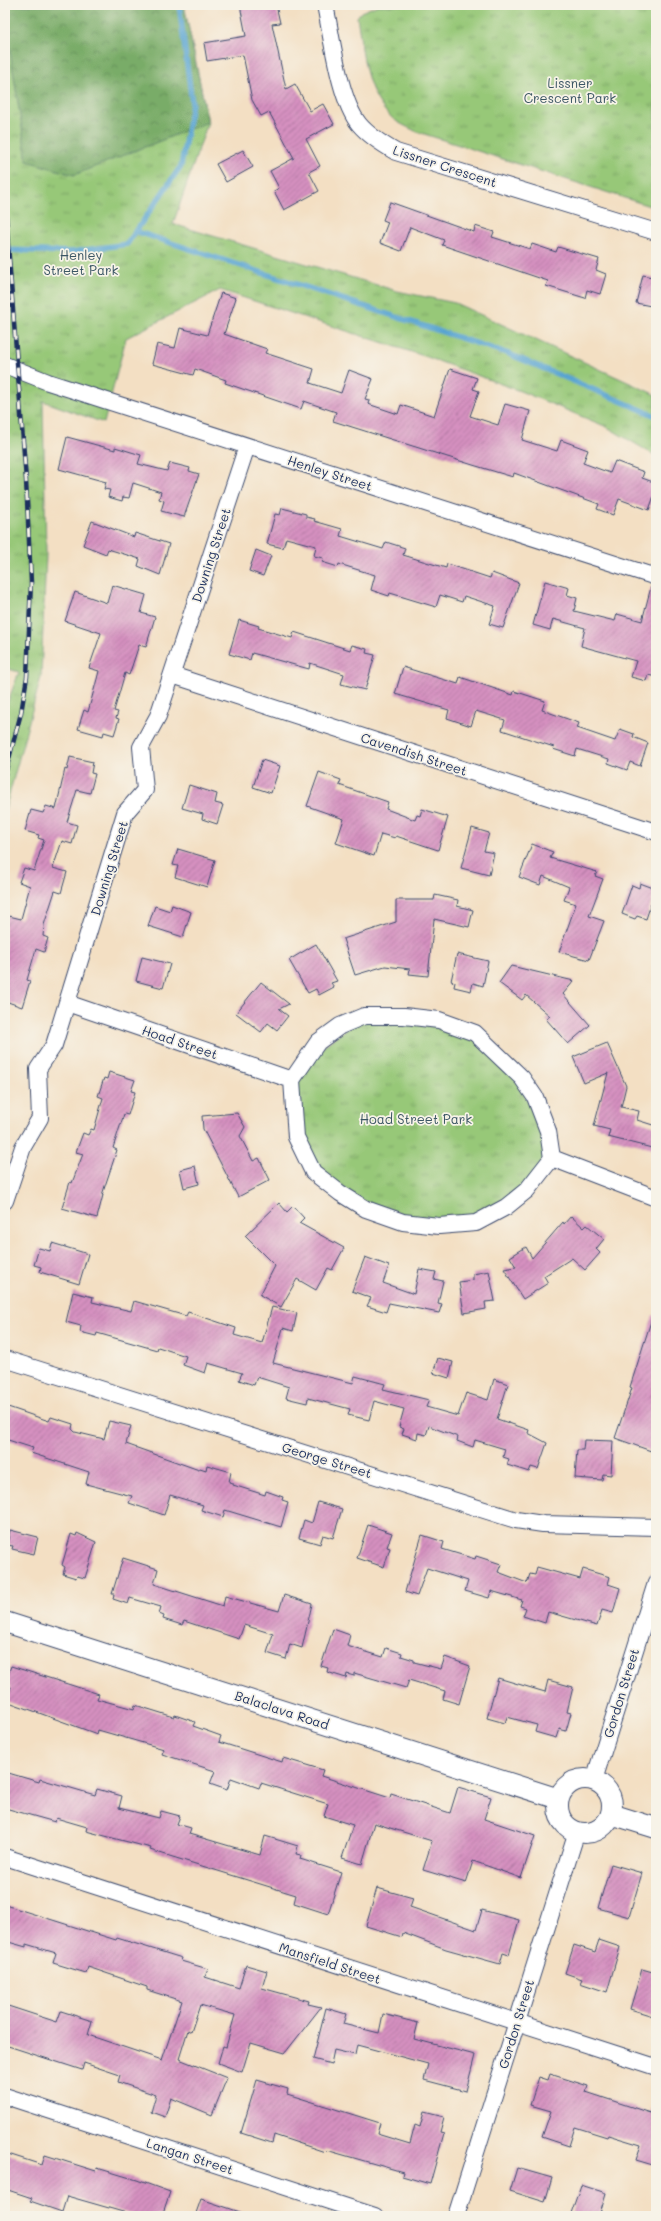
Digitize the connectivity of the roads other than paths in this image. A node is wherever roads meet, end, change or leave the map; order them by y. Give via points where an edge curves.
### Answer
1 (326, 5) edge
2 (656, 232) edge
3 (5, 365) edge
4 (247, 446) junction
5 (656, 577) edge
6 (172, 675) junction
7 (656, 832) edge
8 (67, 1003) junction
9 (292, 1080) junction
10 (552, 1158) junction
11 (656, 1198) edge
12 (5, 1201) edge
13 (5, 1359) edge
14 (656, 1527) edge
15 (656, 1583) edge
16 (5, 1622) edge
17 (594, 1780) junction
18 (559, 1799) junction
19 (611, 1814) junction
20 (656, 1828) edge
21 (577, 1831) junction
22 (5, 1857) edge
23 (516, 2023) junction
24 (656, 2067) edge
25 (5, 2096) edge
26 (375, 2216) edge
27 (456, 2216) edge

1 - 2 street, Lissner Crescent via 346,101 359,123 375,139 396,152
3 - 4 street, Henley Street via 48,382
4 - 5 street, Henley Street
4 - 6 street, Downing Street
6 - 7 street, Cavendish Street
6 - 8 street, Downing Street via 158,716 141,747 145,790 125,813
8 - 9 street, Hoad Street
8 - 12 street, Downing Street via 54,1045 38,1069 40,1118 23,1146
9 - 10 street via 318,1042 340,1026 364,1016 404,1016 439,1020 475,1033 522,1078 535,1097 548,1131
9 - 10 street via 296,1137 313,1172 366,1209 403,1222 439,1226 476,1223 506,1207 527,1190
10 - 11 street
13 - 14 street, George Street via 516,1520 543,1524
15 - 17 street, Gordon Street
16 - 18 street, Balaclava Road
17 - 18 street via 572,1782
17 - 19 street via 608,1791 612,1804
18 - 21 street via 561,1817 569,1827
19 - 20 street
19 - 21 street via 598,1830
21 - 23 street, Gordon Street
22 - 23 street, Mansfield Street
23 - 24 street, Mansfield Street
23 - 27 street, Gordon Street
25 - 26 street, Langan Street

